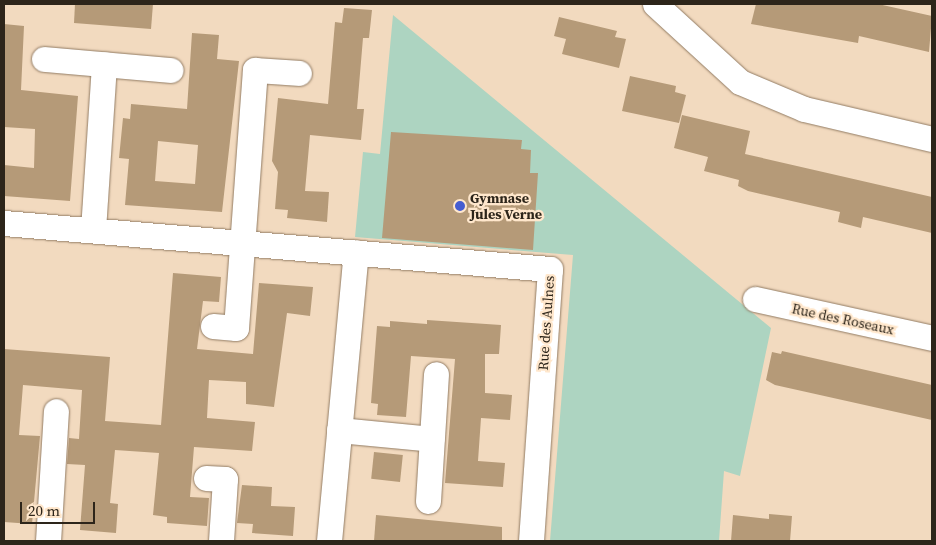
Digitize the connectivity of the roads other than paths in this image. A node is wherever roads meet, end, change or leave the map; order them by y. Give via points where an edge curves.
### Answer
1 (655, 4) edge
2 (44, 59) dead end
3 (104, 64) junction
4 (171, 70) dead end
5 (299, 73) dead end
6 (932, 139) edge
7 (4, 223) edge
8 (93, 230) junction
9 (242, 243) junction
10 (356, 252) junction
11 (754, 299) dead end
12 (213, 326) dead end
13 (932, 338) edge
14 (436, 374) dead end
15 (56, 411) dead end
16 (340, 430) junction
17 (432, 439) junction
18 (206, 478) dead end
19 (428, 501) dead end
20 (48, 541) edge
21 (221, 541) edge
22 (329, 541) edge
23 (531, 541) edge

1 - 6 street via 740,82 804,109
2 - 3 street
3 - 4 street
3 - 8 street
5 - 9 street via 255,70
7 - 8 street
8 - 9 street
9 - 10 street
9 - 12 street via 236,328
10 - 16 street
10 - 23 street, Rue des Aulnes via 550,269
11 - 13 street, Rue des Roseaux
14 - 17 street
15 - 20 street
16 - 17 street
16 - 22 street
17 - 19 street
18 - 21 street via 225,479

